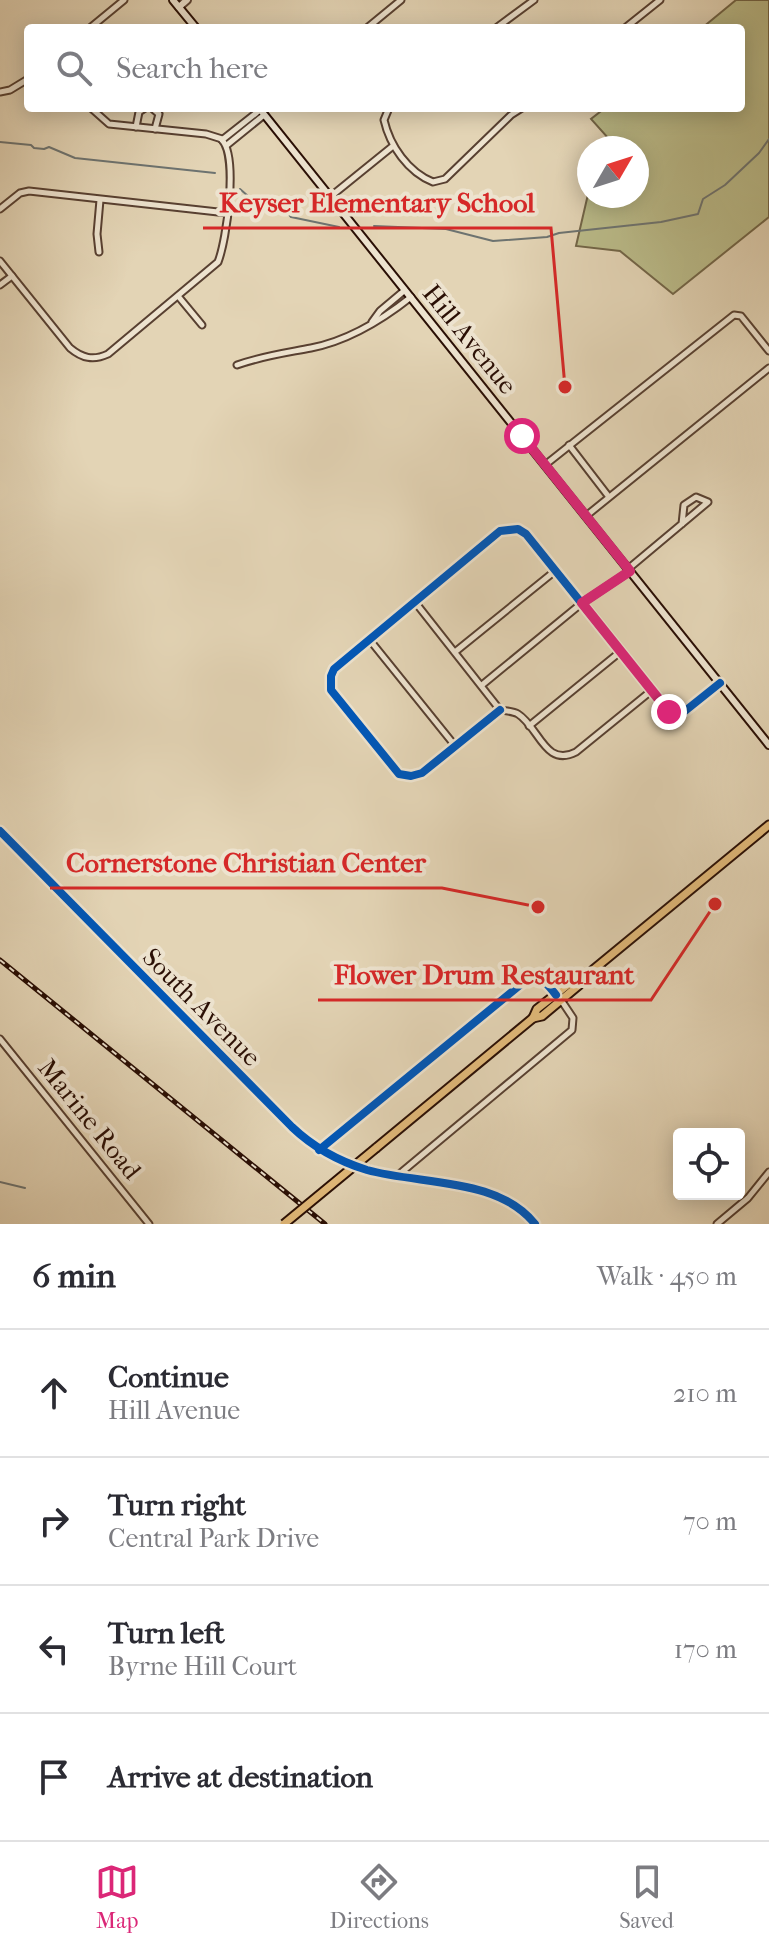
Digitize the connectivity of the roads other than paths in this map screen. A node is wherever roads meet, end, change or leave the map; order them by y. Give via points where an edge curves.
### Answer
1 (124, 0) edge
2 (173, 0) edge
3 (187, 0) edge
4 (534, 0) edge
5 (660, 0) edge
6 (397, 1) edge
7 (179, 7) junction
8 (95, 24) edge
9 (193, 24) edge
10 (371, 24) edge
11 (501, 24) edge
12 (630, 24) edge
13 (24, 81) edge
14 (0, 92) edge
15 (96, 112) edge
16 (139, 112) edge
17 (157, 112) edge
18 (262, 112) edge
19 (262, 112) edge
20 (264, 112) edge
21 (387, 112) edge
22 (518, 112) edge
23 (136, 127) junction
24 (155, 129) junction
25 (222, 140) junction
26 (227, 145) junction
27 (393, 146) junction
28 (330, 197) junction
29 (100, 200) junction
30 (0, 209) edge
31 (227, 213) junction
32 (99, 252) dead end
33 (0, 261) edge
34 (12, 276) junction
35 (0, 285) edge
36 (405, 290) junction
37 (178, 296) junction
38 (411, 297) junction
39 (372, 322) junction
40 (202, 325) dead end
41 (769, 351) edge
42 (237, 365) dead end
43 (769, 368) edge
44 (569, 445) junction
45 (545, 465) junction
46 (609, 497) junction
47 (586, 516) junction
48 (682, 524) junction
49 (629, 570) junction
50 (555, 571) junction
51 (415, 602) junction
52 (582, 603) junction
53 (369, 639) junction
54 (455, 652) junction
55 (620, 652) junction
56 (720, 683) junction
57 (482, 685) junction
58 (651, 690) junction
59 (500, 710) junction
60 (529, 726) junction
61 (769, 745) edge
62 (456, 747) junction
63 (769, 825) edge
64 (0, 831) edge
65 (558, 997) junction
66 (0, 1039) edge
67 (319, 1150) junction
68 (769, 1172) edge
69 (397, 1176) junction
70 (149, 1224) edge
71 (284, 1224) edge
72 (535, 1224) edge
73 (717, 1224) edge

1 - 8 street
2 - 7 main road
3 - 7 main road
4 - 11 street
5 - 12 street
6 - 10 street
7 - 9 main road
13 - 14 street
15 - 23 street via 109,124
16 - 23 street
17 - 24 street
18 - 25 street
19 - 26 street
20 - 28 main road, Hill Avenue
21 - 27 street via 384,120
22 - 27 street via 440,182 417,174
23 - 24 street
24 - 25 street
25 - 26 street
26 - 31 street
27 - 28 street
28 - 36 main road, Hill Avenue
29 - 30 street via 29,191
29 - 31 street
29 - 32 street
31 - 37 street via 218,262
33 - 34 street
34 - 35 street
34 - 37 street via 70,348 88,358 108,354
36 - 38 main road, Hill Avenue
36 - 39 street
37 - 40 street
38 - 39 street
38 - 45 main road, Hill Avenue
39 - 42 street via 345,338
41 - 44 street via 741,316 734,315
43 - 46 street
44 - 45 street
44 - 46 street
45 - 47 main road, Hill Avenue
46 - 47 street
47 - 49 main road, Hill Avenue
48 - 48 street via 700,509 708,502 696,497 684,505
48 - 49 street
49 - 52 street
49 - 56 main road, Hill Avenue
50 - 51 street via 526,534 518,529 500,531
50 - 52 street
50 - 54 street
51 - 53 street
51 - 54 street
52 - 55 street
52 - 57 street
53 - 62 street
53 - 62 street via 339,665 331,676 331,690 399,774 422,773
54 - 57 street
55 - 58 street
55 - 60 street
56 - 58 street via 685,711 669,712
56 - 61 main road, Hill Avenue
57 - 59 street
58 - 60 street via 568,756 549,751
59 - 60 street via 520,715
59 - 62 street
63 - 65 main road
64 - 67 main road, South Avenue
65 - 67 street via 540,979 525,981
65 - 69 street via 573,1018 572,1030
65 - 71 main road, bridge via 537,1009 533,1018
66 - 70 street, Marine Road
67 - 69 main road, South Avenue
68 - 73 street
69 - 72 street via 494,1194

